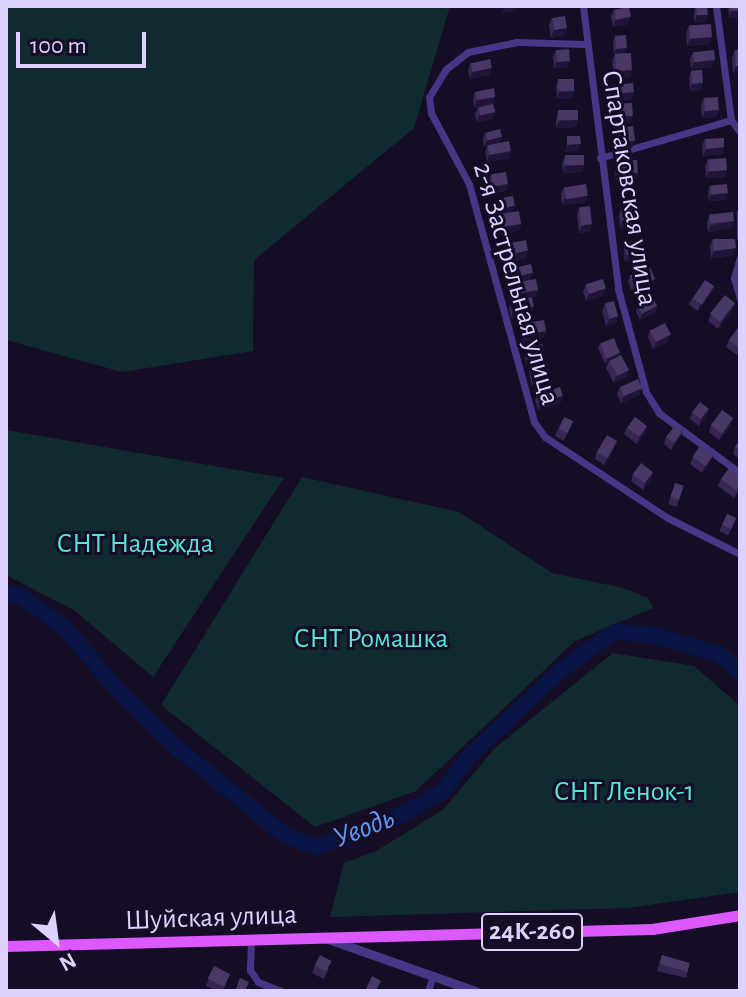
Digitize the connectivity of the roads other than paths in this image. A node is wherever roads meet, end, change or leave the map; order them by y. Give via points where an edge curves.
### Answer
1 (583, 6) edge
2 (716, 6) edge
3 (585, 44) junction
4 (731, 120) junction
5 (740, 132) edge
6 (600, 158) junction
7 (740, 212) edge
8 (740, 237) edge
9 (740, 257) edge
10 (740, 299) edge
11 (740, 473) edge
12 (740, 554) edge
13 (740, 915) edge
14 (323, 937) junction
15 (251, 940) junction
16 (6, 946) edge
17 (433, 976) junction
18 (281, 991) edge
19 (428, 991) edge
20 (476, 991) edge

1 - 3 street, Спартаковская улица
2 - 4 street
3 - 6 street, Спартаковская улица
3 - 12 street, 2-я Застрельная улица via 517,42 468,52 446,69 429,97 431,113 469,184 534,422 545,437 668,518
4 - 5 street
4 - 6 street
6 - 11 street, Спартаковская улица via 618,289 646,392 659,413
7 - 8 street
9 - 10 street via 734,278
13 - 14 main road, 24К-260 via 652,929
14 - 15 main road, Шуйская улица / 24К-260
14 - 17 street
15 - 16 main road, Шуйская улица / 24К-260
15 - 18 street via 250,970 258,982
17 - 19 street
17 - 20 street

